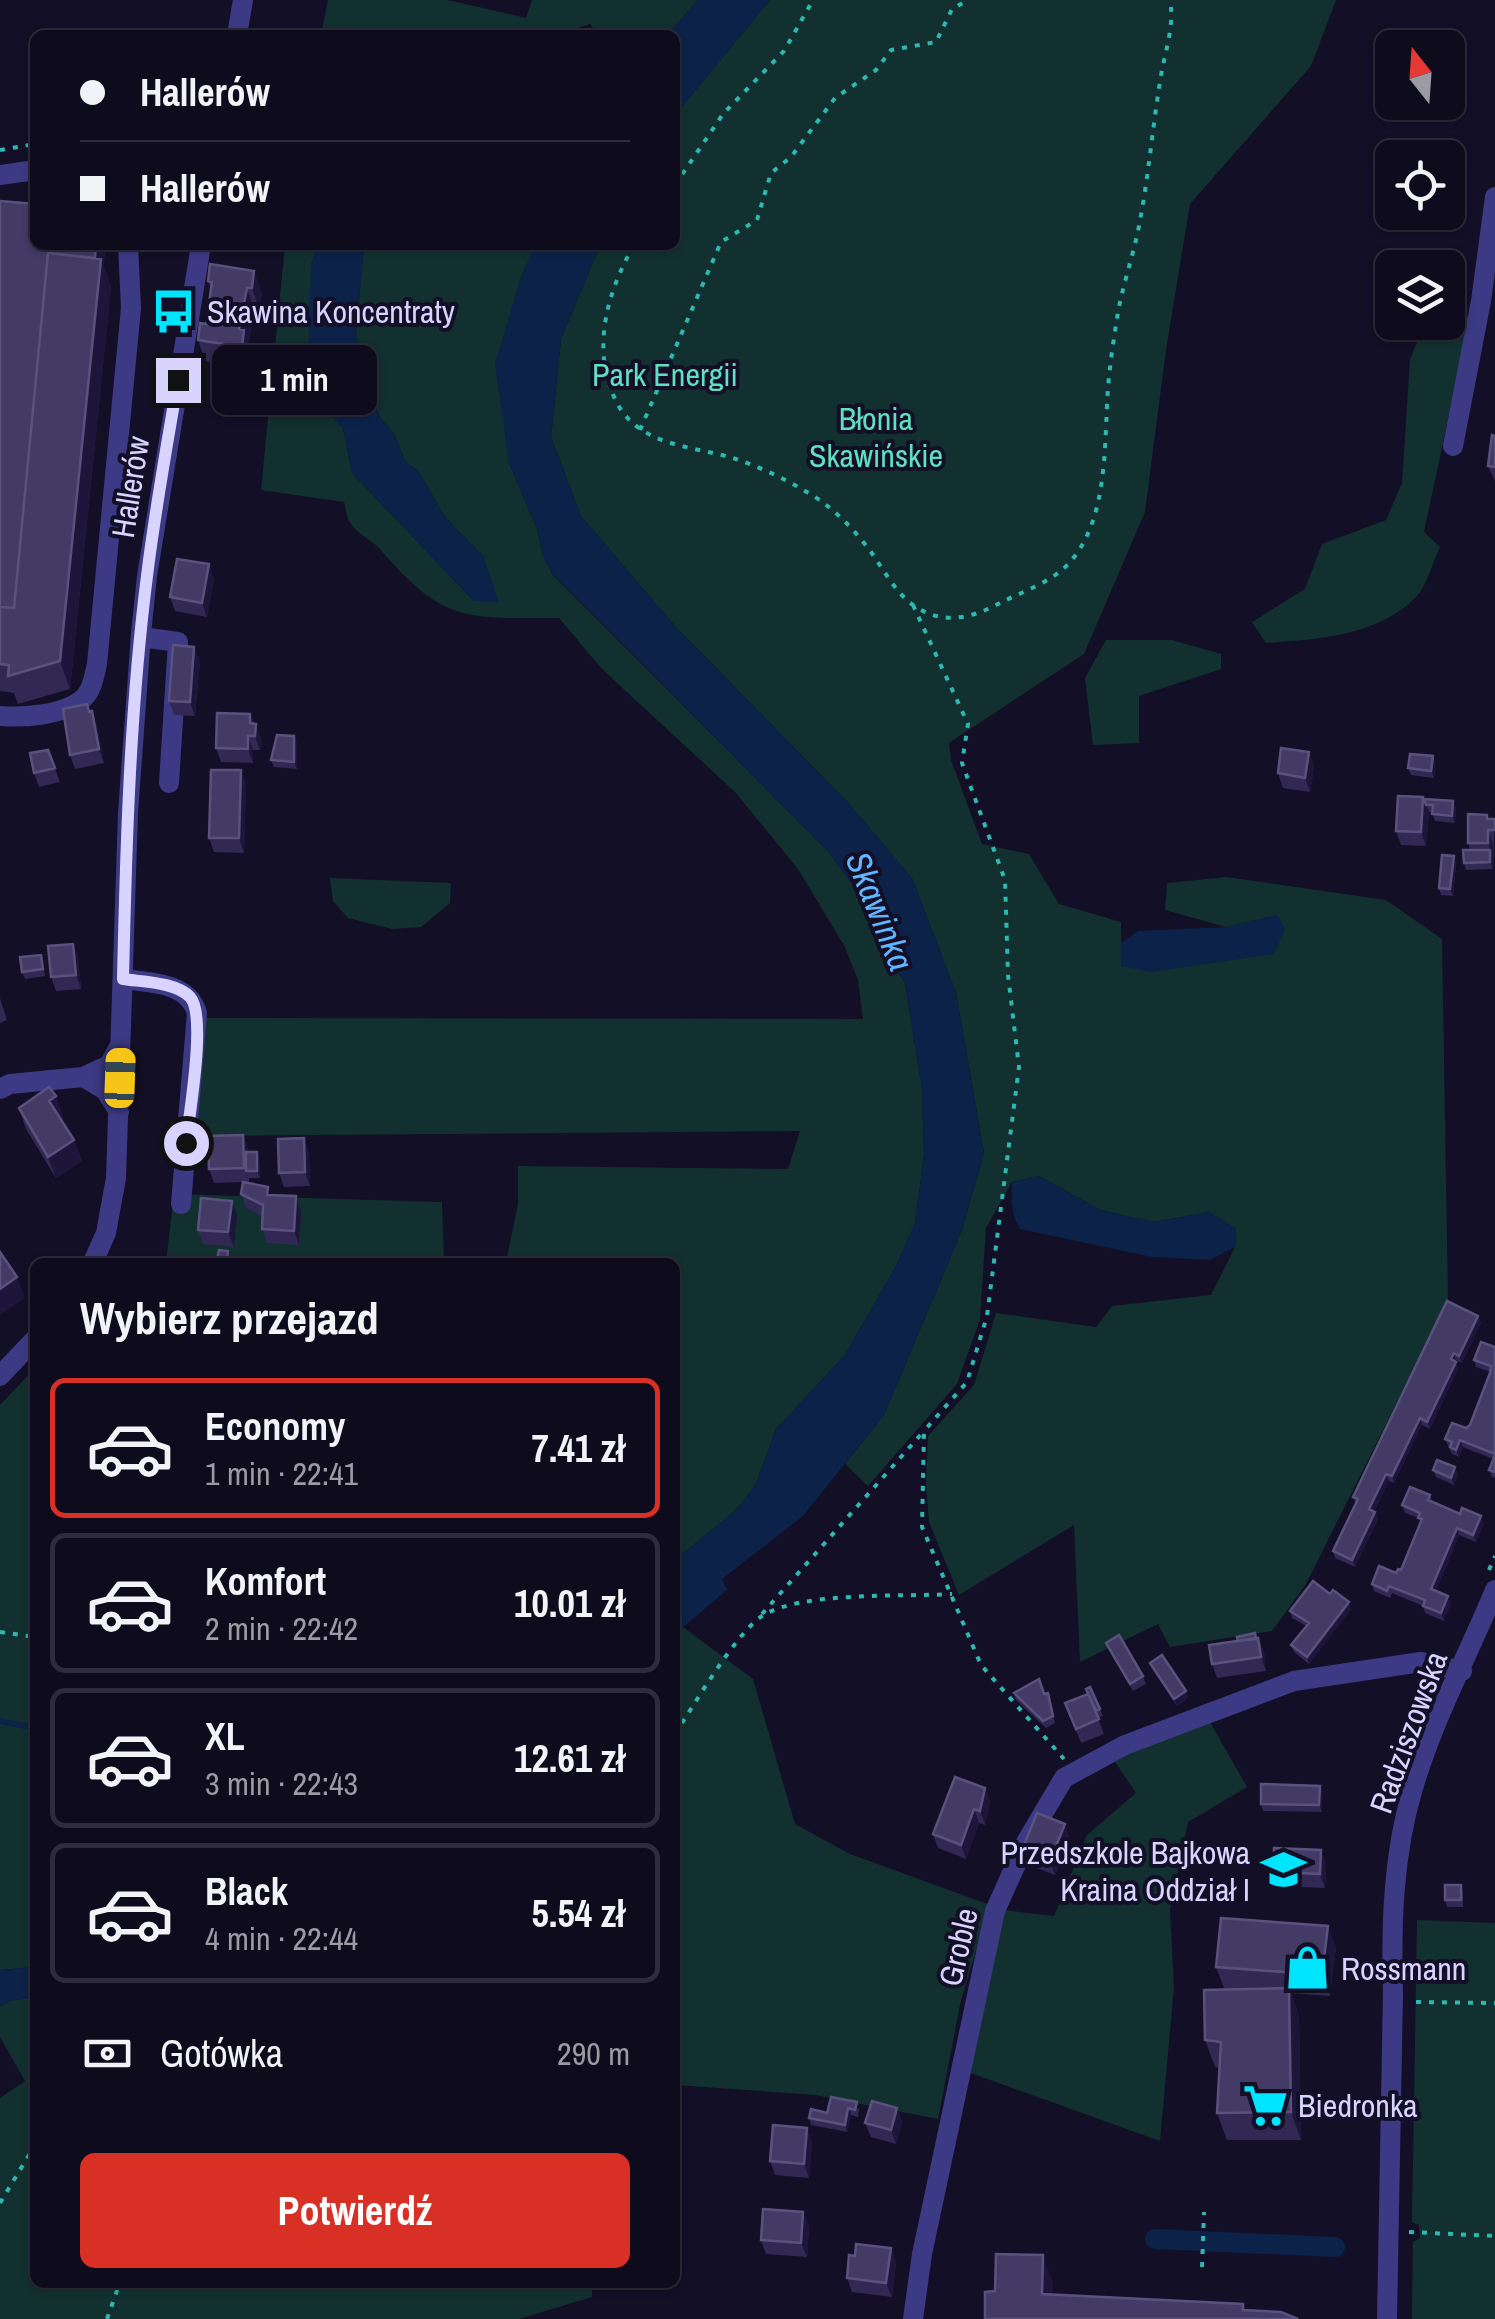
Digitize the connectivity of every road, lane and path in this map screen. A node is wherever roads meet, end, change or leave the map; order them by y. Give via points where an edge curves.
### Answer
1 (243, 0) edge
2 (813, 0) edge
3 (968, 0) edge
4 (1170, 0) edge
5 (239, 30) edge
6 (30, 145) edge
7 (0, 150) edge
8 (30, 171) edge
9 (0, 175) edge
10 (680, 177) edge
11 (1495, 197) edge
12 (128, 250) edge
13 (200, 250) edge
14 (631, 250) edge
15 (640, 430) junction
16 (1453, 446) dead end
17 (913, 605) junction
18 (141, 637) junction
19 (0, 716) edge
20 (168, 784) dead end
21 (123, 979) junction
22 (121, 1043) junction
23 (83, 1077) junction
24 (0, 1090) edge
25 (119, 1112) junction
26 (181, 1204) dead end
27 (94, 1258) edge
28 (30, 1344) edge
29 (0, 1376) edge
30 (924, 1431) junction
31 (1495, 1590) edge
32 (952, 1594) junction
33 (759, 1617) junction
34 (0, 1632) edge
35 (30, 1636) edge
36 (1462, 1672) junction
37 (680, 1726) edge
38 (1075, 1772) junction
39 (1416, 2002) dead end
40 (1495, 2003) edge
41 (30, 2153) edge
42 (0, 2203) edge
43 (1204, 2213) dead end
44 (1389, 2232) junction
45 (1495, 2236) edge
46 (1202, 2267) dead end
47 (118, 2288) edge
48 (107, 2319) edge
49 (914, 2319) edge
50 (1386, 2319) edge

1 - 5 street
2 - 10 path via 784,51 723,114
3 - 15 path via 952,9 936,42 891,50 876,70 835,98 771,173 756,220 721,242
4 - 17 path via 1173,20 1112,351 1101,485 1079,550 1061,571 984,611 939,618
6 - 7 path
8 - 9 street
11 - 16 street
12 - 19 street via 131,308 92,686 82,700 61,709
13 - 18 street, Hallerów
14 - 15 path via 607,303 604,357 612,392
15 - 17 path via 736,459 803,489 840,516
17 - 30 path via 968,724 962,762 1005,880 1019,1068 988,1316 967,1382
18 - 20 street via 178,642
18 - 21 street, Hallerów
21 - 22 street, Hallerów
21 - 26 street via 181,990 197,1013
22 - 23 street via 110,1065
22 - 25 street, Hallerów
23 - 24 street
23 - 25 street via 105,1090
25 - 27 street, Hallerów via 112,1208
28 - 29 street
30 - 32 path via 922,1527
30 - 33 path
31 - 36 street, Radziszowska
32 - 33 path via 792,1602
32 - 38 path via 981,1665
33 - 37 path
34 - 35 path
36 - 38 street, Groble via 1421,1662 1294,1681 1125,1744
36 - 44 street, Radziszowska via 1414,1784 1398,1866 1391,1942
38 - 49 street, Groble via 1064,1778 1025,1844 996,1911
39 - 40 path
41 - 42 path
43 - 46 path
44 - 45 path
44 - 50 street, Radziszowska
47 - 48 path

